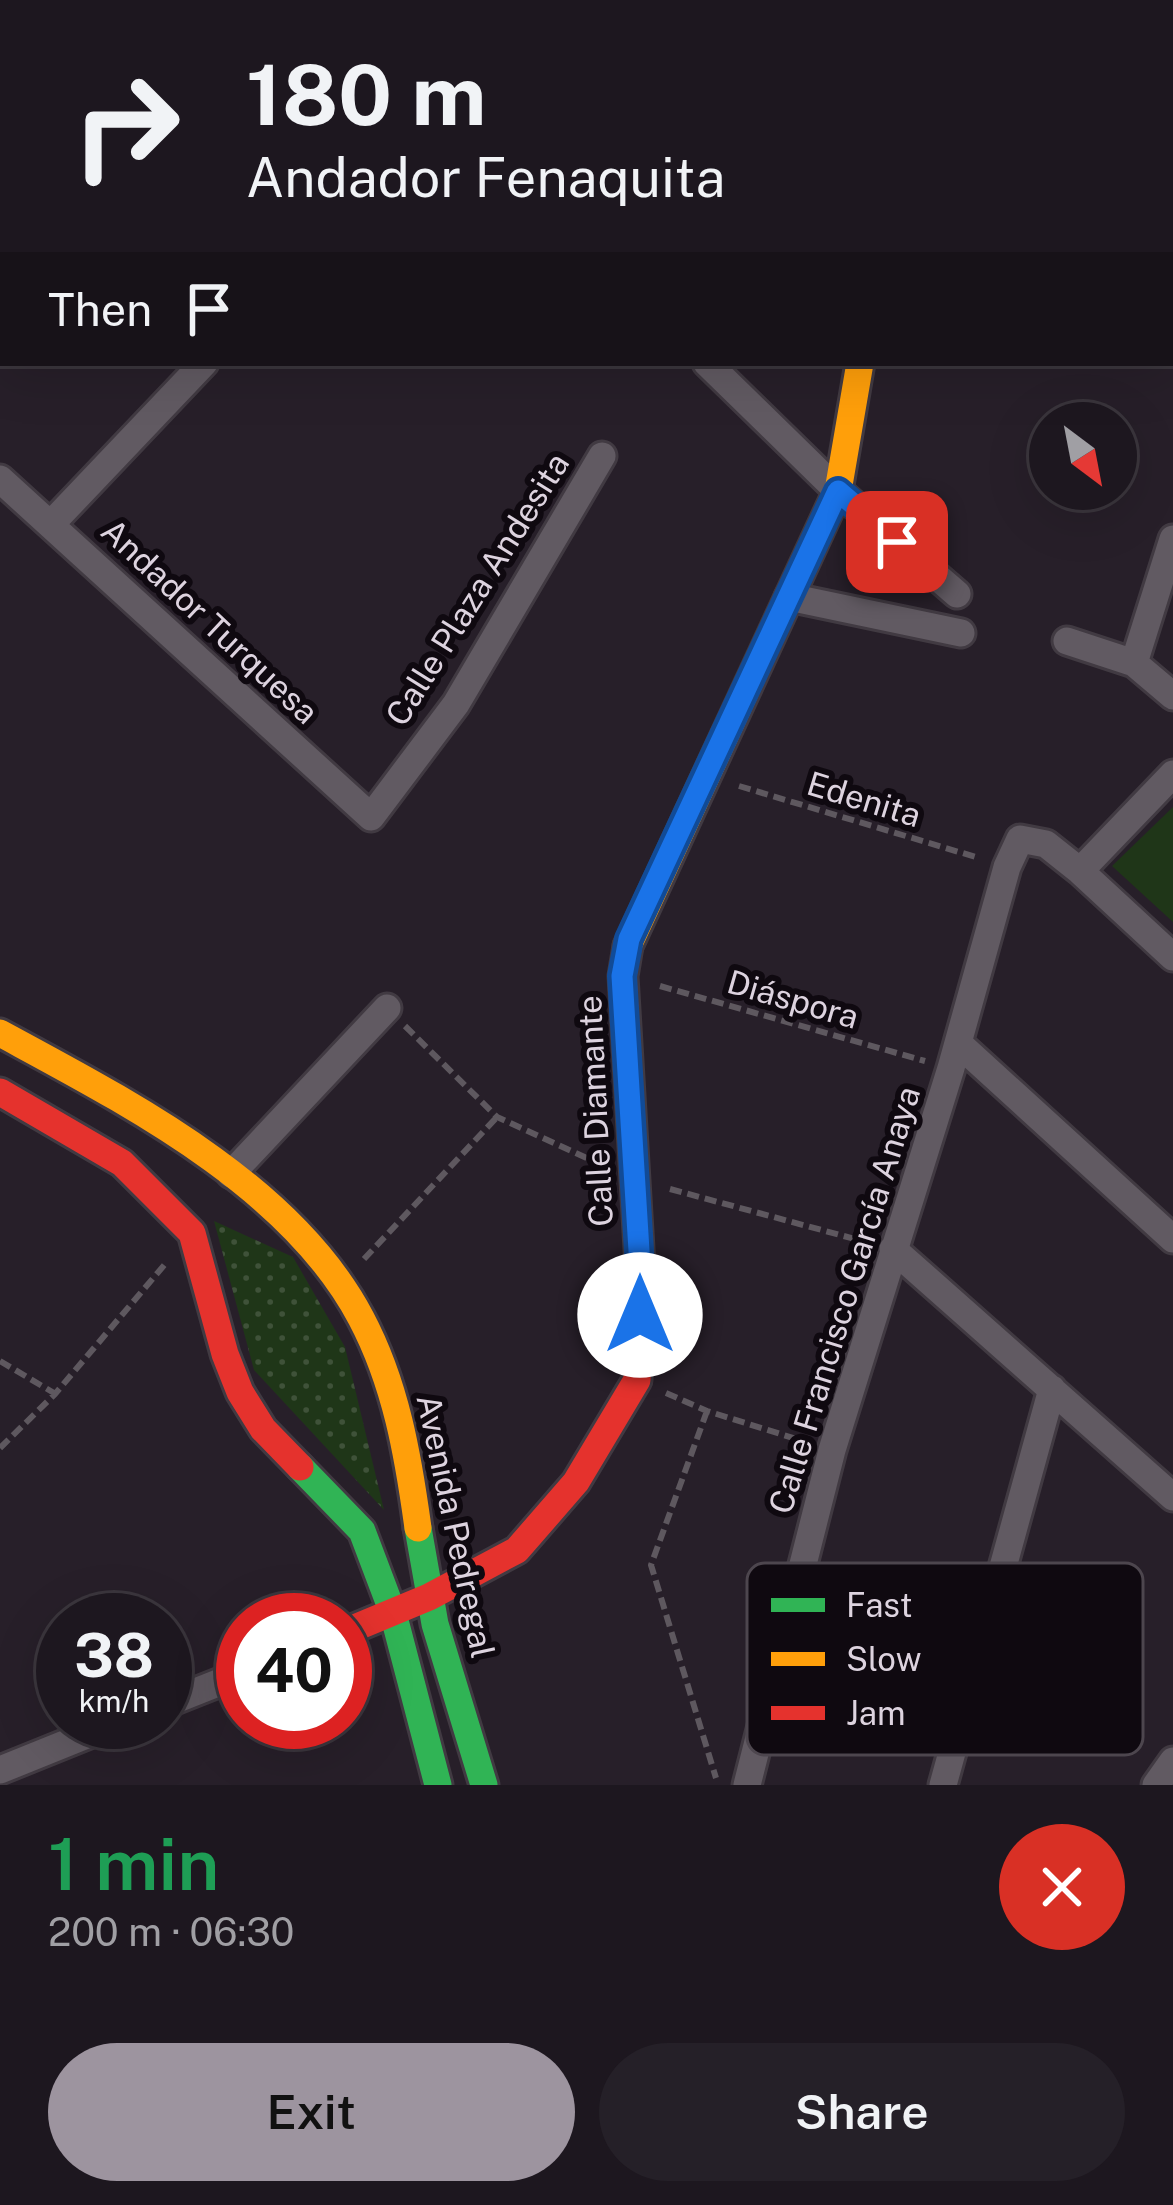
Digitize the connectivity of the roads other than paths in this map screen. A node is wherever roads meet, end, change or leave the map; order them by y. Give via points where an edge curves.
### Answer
1 (201, 366) edge
2 (710, 366) edge
3 (859, 366) edge
4 (602, 456) dead end
5 (0, 479) edge
6 (838, 491) junction
7 (51, 524) junction
8 (1173, 539) edge
9 (957, 594) dead end
10 (789, 597) junction
11 (961, 633) dead end
12 (1067, 641) dead end
13 (1134, 663) junction
14 (1173, 696) edge
15 (1173, 774) edge
16 (370, 817) joint
17 (1080, 871) junction
18 (1173, 957) edge
19 (387, 1008) road end
20 (0, 1033) edge
21 (955, 1056) junction
22 (0, 1093) edge
23 (231, 1174) junction
24 (1173, 1239) edge
25 (893, 1249) junction
26 (1052, 1389) junction
27 (1173, 1496) edge
28 (803, 1563) edge
29 (1004, 1563) edge
30 (429, 1597) junction
31 (393, 1613) junction
32 (372, 1621) edge
33 (52, 1749) edge
34 (755, 1755) edge
35 (951, 1755) edge
36 (1173, 1761) edge
37 (0, 1770) edge
38 (438, 1785) edge
39 (484, 1785) edge
40 (747, 1785) edge
41 (943, 1785) edge
42 (1156, 1785) edge

1 - 7 street
2 - 6 street
3 - 6 street, Calle Diamante
4 - 16 street, Calle Plaza Andesita via 455,704
5 - 7 street, Andador Turquesa
6 - 9 street
6 - 10 street, Calle Diamante
7 - 16 street, Andador Turquesa
8 - 13 street
10 - 11 street
10 - 30 street, Calle Diamante via 629,939 622,976 641,1283 637,1380 576,1482 517,1550
12 - 13 street
13 - 14 street
15 - 17 street
17 - 18 street
17 - 21 street, Calle Francisco García Anaya via 1046,844 1020,839
19 - 23 street
20 - 23 street, Avenida Pedregal
21 - 24 street
21 - 25 street, Calle Francisco García Anaya
22 - 31 street via 122,1163 192,1233 240,1392 263,1429 362,1531
23 - 30 street, Avenida Pedregal via 318,1252 375,1346 408,1457
25 - 26 street
25 - 28 street, Calle Francisco García Anaya
26 - 27 street
26 - 29 street
30 - 31 street, Calle Diamante
30 - 39 street, Avenida Pedregal
31 - 32 street, Calle Diamante
31 - 38 street
33 - 37 street
34 - 40 street, Calle Francisco García Anaya
35 - 41 street
36 - 42 street

